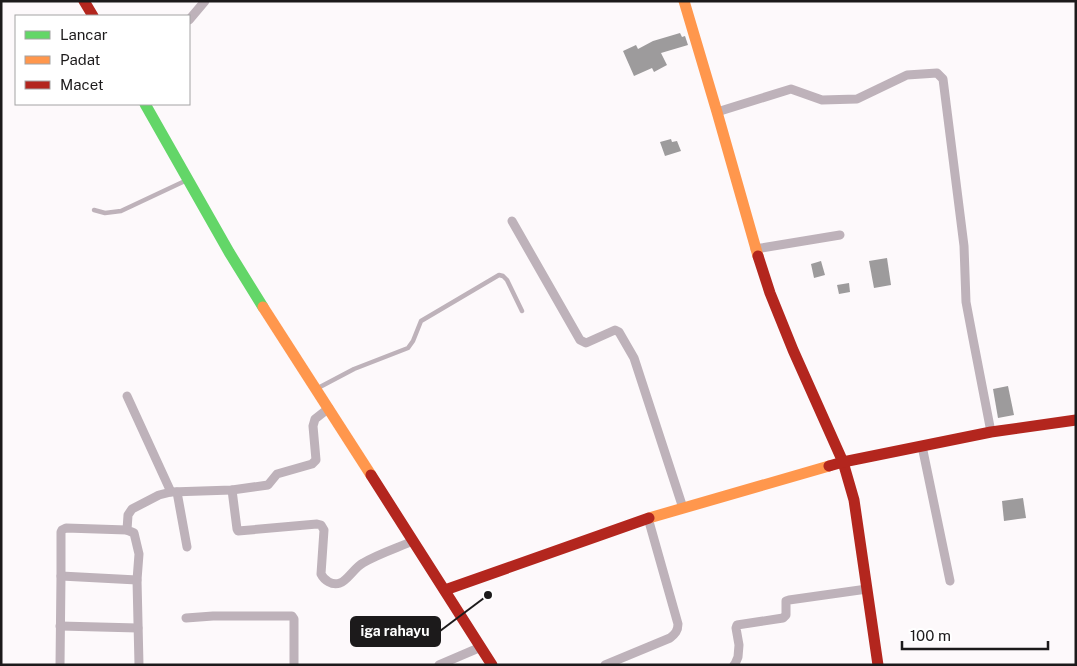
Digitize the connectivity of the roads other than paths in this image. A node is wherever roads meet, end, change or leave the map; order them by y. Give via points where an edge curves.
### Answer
1 (84, 1) edge
2 (205, 1) edge
3 (684, 1) edge
4 (92, 15) edge
5 (190, 19) edge
6 (147, 105) edge
7 (717, 112) junction
8 (189, 180) junction
9 (94, 210) dead end
10 (512, 221) dead end
11 (840, 234) dead end
12 (755, 249) junction
13 (522, 312) dead end
14 (316, 389) junction
15 (127, 396) dead end
16 (329, 408) junction
17 (1076, 420) edge
18 (991, 432) junction
19 (922, 446) junction
20 (844, 462) junction
21 (232, 490) junction
22 (174, 492) junction
23 (683, 508) junction
24 (648, 518) junction
25 (127, 530) junction
26 (413, 541) junction
27 (186, 547) dead end
28 (61, 576) junction
29 (137, 580) junction
30 (950, 581) dead end
31 (867, 589) junction
32 (445, 590) junction
33 (186, 618) dead end
34 (60, 626) junction
35 (138, 628) junction
36 (481, 647) junction
37 (60, 665) edge
38 (139, 665) edge
39 (294, 665) edge
40 (439, 665) edge
41 (492, 665) edge
42 (605, 665) edge
43 (735, 665) edge
44 (878, 665) edge

1 - 4 street
2 - 5 street
3 - 7 street
6 - 8 street
7 - 12 street
7 - 18 street via 791,89 822,100 857,99 907,75 937,73 943,79 964,246 966,302
8 - 9 lane via 122,211 105,213
8 - 14 street via 234,259
10 - 23 street via 580,340 586,343 614,330 619,332 634,358
11 - 12 street
12 - 20 street via 793,350
13 - 14 lane via 507,280 499,276 421,321 408,348
14 - 16 street
15 - 22 street
16 - 21 street via 315,419 316,460 312,464 277,474 268,485
16 - 26 street
17 - 18 street
18 - 19 street
19 - 20 street
19 - 30 street
20 - 23 street
20 - 31 street via 854,500
21 - 22 street
21 - 26 street via 239,531 322,526 321,574 333,584 343,582 363,562
22 - 25 street via 159,495 132,508
22 - 27 street
23 - 24 street
24 - 32 street
24 - 42 street via 678,630 670,638
25 - 28 street via 62,530
25 - 29 street via 134,534 139,554
26 - 32 street
28 - 29 street
28 - 34 street
29 - 35 street
31 - 43 street via 789,600 786,601 783,618 737,625 739,646
31 - 44 street
32 - 36 street
33 - 39 street via 292,616
34 - 35 street
34 - 37 street
35 - 38 street
36 - 40 street
36 - 41 street

